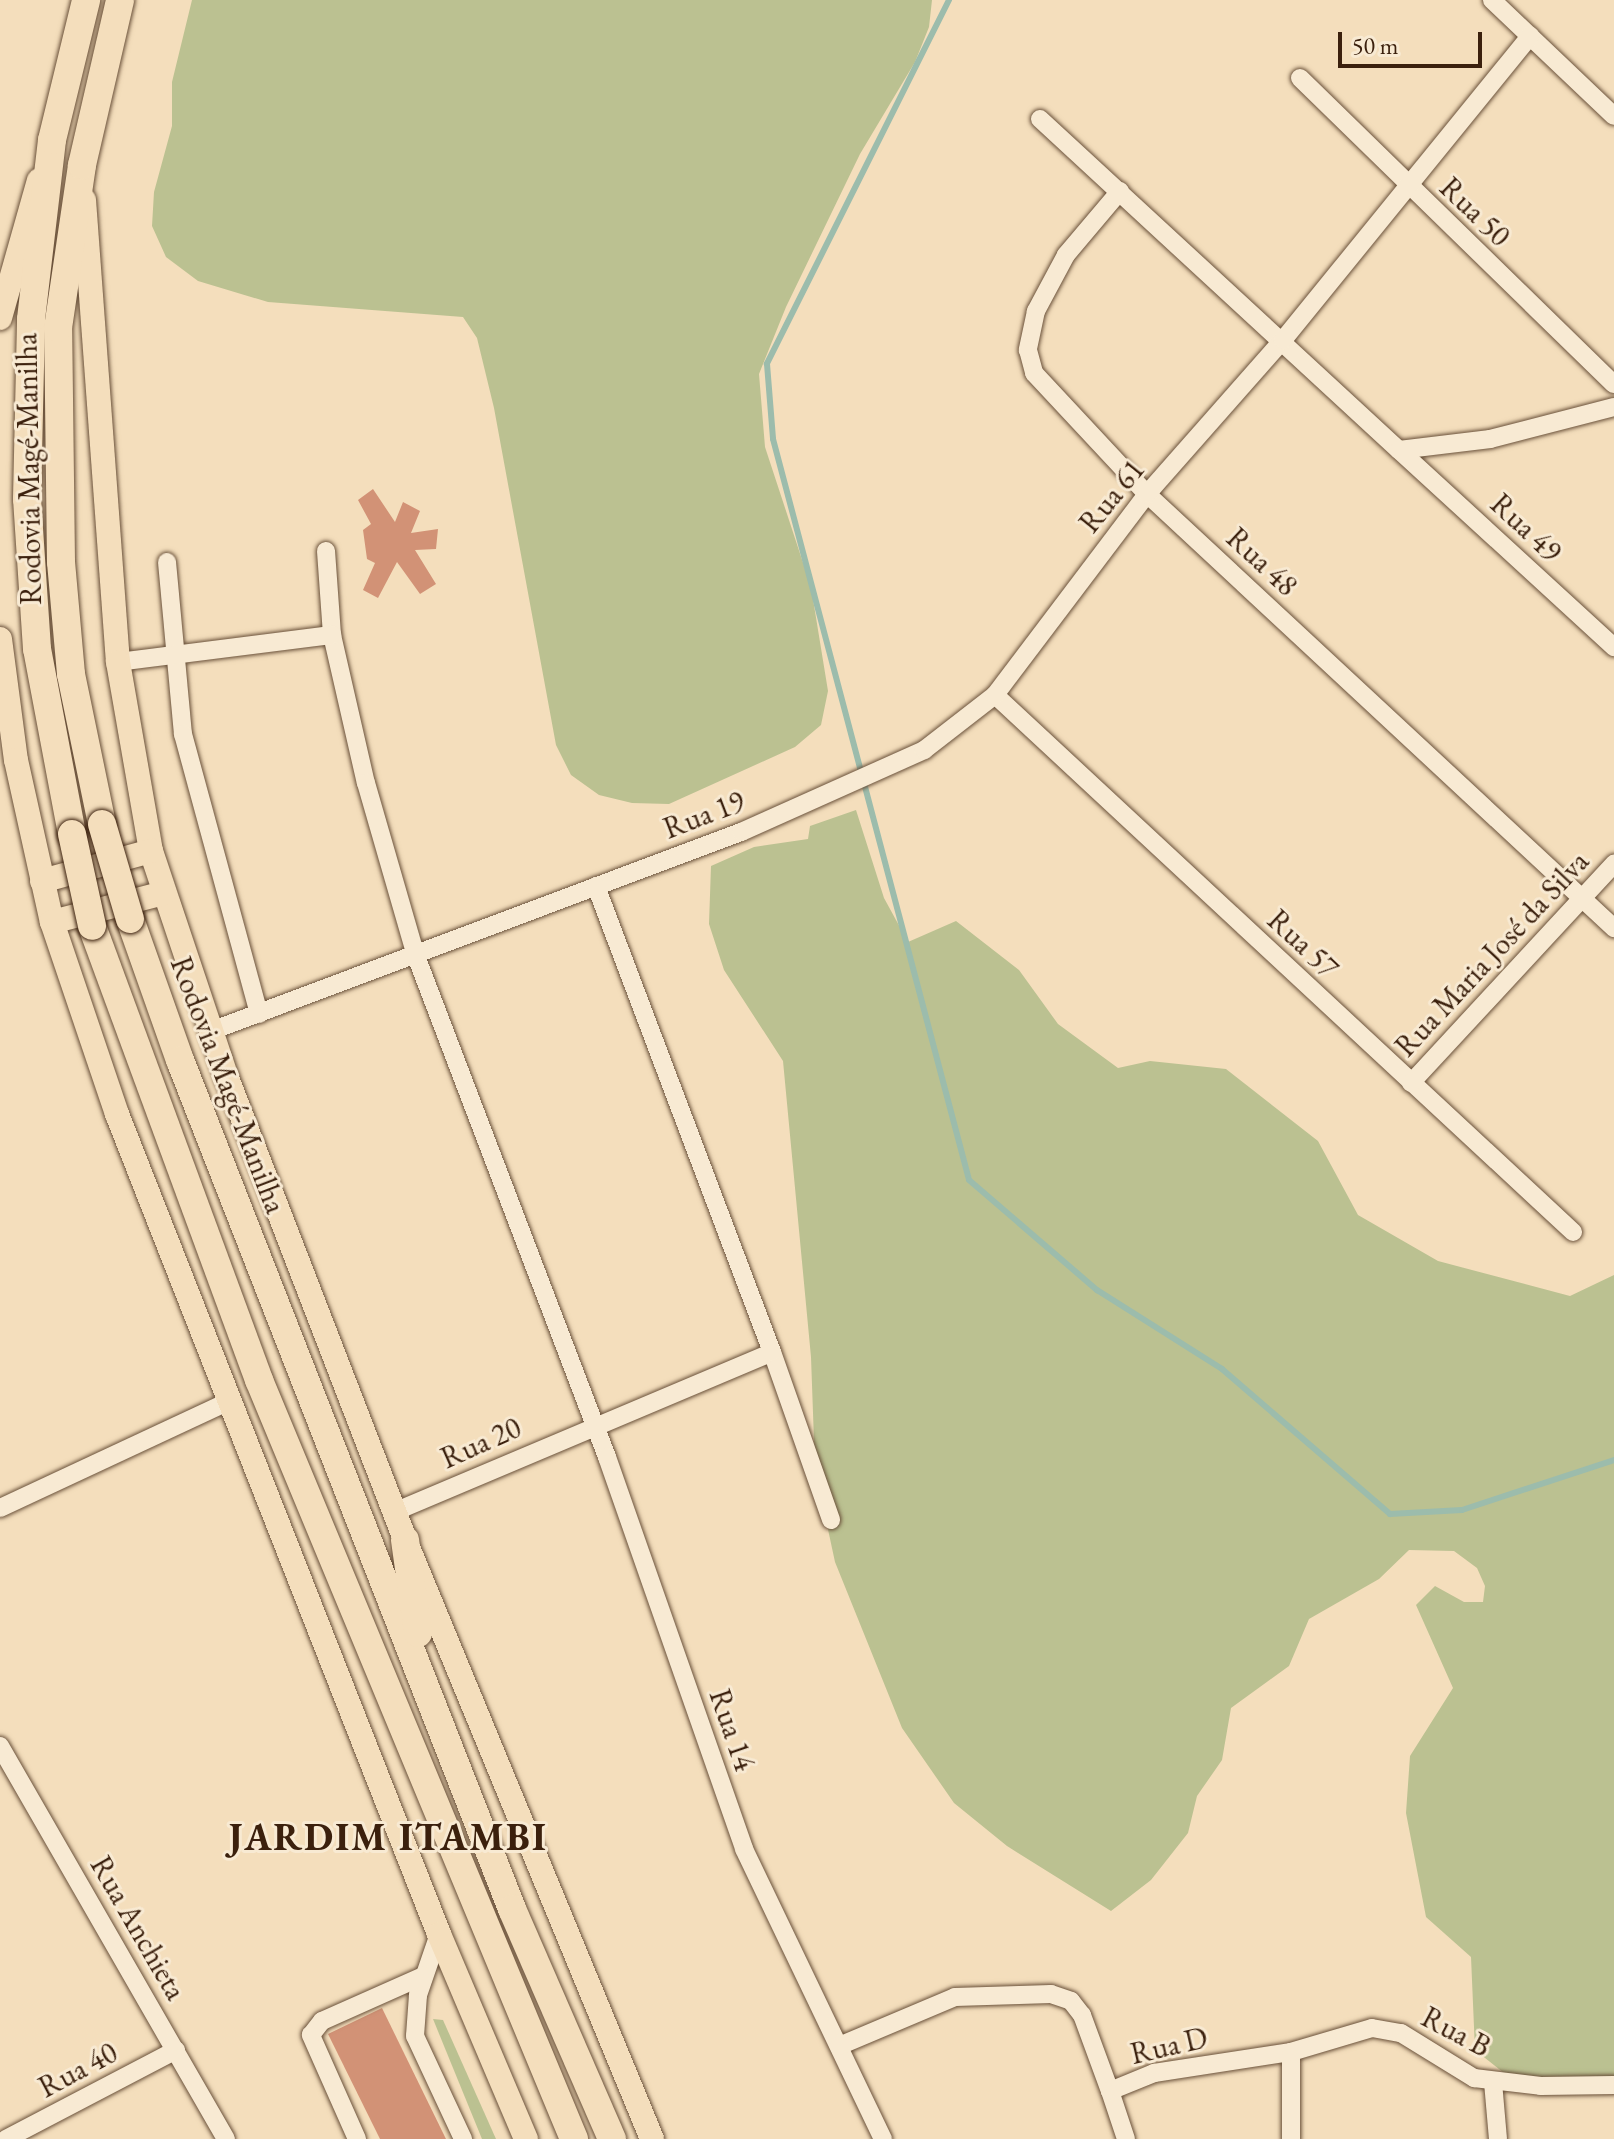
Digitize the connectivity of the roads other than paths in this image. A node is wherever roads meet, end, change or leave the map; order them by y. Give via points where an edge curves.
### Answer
1 (86, 0) edge
2 (120, 0) edge
3 (1492, 0) edge
4 (1530, 36) junction
5 (1300, 78) dead end
6 (1614, 116) edge
7 (1040, 119) dead end
8 (52, 140) junction
9 (82, 165) junction
10 (1406, 185) junction
11 (1120, 191) junction
12 (0, 318) edge
13 (1283, 340) junction
14 (1614, 384) edge
15 (1614, 407) edge
16 (1399, 450) junction
17 (1147, 494) junction
18 (326, 551) dead end
19 (167, 562) dead end
20 (332, 635) junction
21 (0, 639) edge
22 (1614, 647) edge
23 (173, 654) junction
24 (118, 662) junction
25 (4, 680) edge
26 (995, 695) junction
27 (151, 851) junction
28 (1614, 864) edge
29 (42, 881) junction
30 (596, 886) junction
31 (164, 893) junction
32 (1582, 898) junction
33 (52, 922) junction
34 (1614, 928) edge
35 (416, 956) junction
36 (259, 1014) junction
37 (211, 1031) junction
38 (1411, 1083) junction
39 (1573, 1232) dead end
40 (772, 1352) junction
41 (227, 1402) junction
42 (591, 1425) junction
43 (0, 1508) edge
44 (394, 1512) junction
45 (831, 1520) dead end
46 (405, 1540) junction
47 (426, 1685) junction
48 (0, 1746) edge
49 (439, 1934) junction
50 (423, 1976) junction
51 (839, 2046) junction
52 (176, 2050) junction
53 (1291, 2052) junction
54 (1493, 2082) junction
55 (1614, 2085) edge
56 (1110, 2091) junction
57 (6, 2139) edge
58 (226, 2139) edge
59 (357, 2139) edge
60 (463, 2139) edge
61 (526, 2139) edge
62 (574, 2139) edge
63 (612, 2139) edge
64 (652, 2139) edge
65 (883, 2139) edge
66 (1126, 2139) edge
67 (1291, 2139) edge
68 (1498, 2139) edge

1 - 8 highway, Rodovia Magé-Manilha
2 - 9 highway, Rodovia Magé-Manilha
3 - 4 street
4 - 6 street
4 - 10 street, Rua 61
5 - 10 street, Rua 50
7 - 11 street
8 - 12 main road
8 - 62 highway, Rodovia Magé-Manilha, bridge via 31,319 27,499 37,649 92,926 259,1380
9 - 24 main road
9 - 47 highway, Rodovia Magé-Manilha, bridge via 58,328 59,495 71,674 102,824 180,1060
10 - 13 street, Rua 61
10 - 14 street, Rua 50
11 - 13 street
11 - 17 street, Rua 48 via 1066,255 1036,311 1028,350 1034,373
13 - 16 street
13 - 17 street, Rua 61
15 - 16 street via 1490,439
16 - 22 street, Rua 49
17 - 26 street, Rua 61
17 - 32 street, Rua 48
18 - 20 street
19 - 23 street
20 - 23 street
20 - 35 street via 366,783
21 - 25 main road
23 - 24 street
23 - 36 street via 183,734 204,822
24 - 27 main road
25 - 29 main road
26 - 30 street, Rua 19 via 924,750 857,784
26 - 38 street, Rua 57
27 - 29 main road
27 - 31 main road
28 - 32 street, Rua Maria José da Silva
29 - 33 main road
30 - 35 street, Rua 19
30 - 40 street
31 - 33 main road
31 - 37 main road
32 - 34 street, Rua 48
32 - 38 street, Rua Maria José da Silva
33 - 41 main road via 117,1114
35 - 36 street, Rua 19
35 - 42 street
36 - 37 street, Rua 19
37 - 44 main road
38 - 39 street, Rua 57
40 - 42 street, Rua 20
40 - 45 street
41 - 43 street
41 - 49 main road
42 - 44 street, Rua 20
42 - 51 street, Rua 14 via 744,1849
44 - 46 main road
46 - 47 highway
46 - 64 main road
47 - 63 highway, Rodovia Magé-Manilha via 512,1909
48 - 52 street, Rua Anchieta
49 - 50 street
49 - 61 main road
50 - 59 street via 322,2021 311,2035
50 - 60 street via 415,2036
51 - 56 street via 955,1997 1051,1994 1071,2001 1082,2015
51 - 65 street, Rua 14
52 - 57 street, Rua 40
52 - 58 street, Rua Anchieta
53 - 54 street, Rua B via 1353,2032 1390,2029 1460,2071
53 - 56 street, Rua D via 1154,2073
53 - 67 street
54 - 55 street, Rua B
54 - 68 street
56 - 66 street, Rua D

